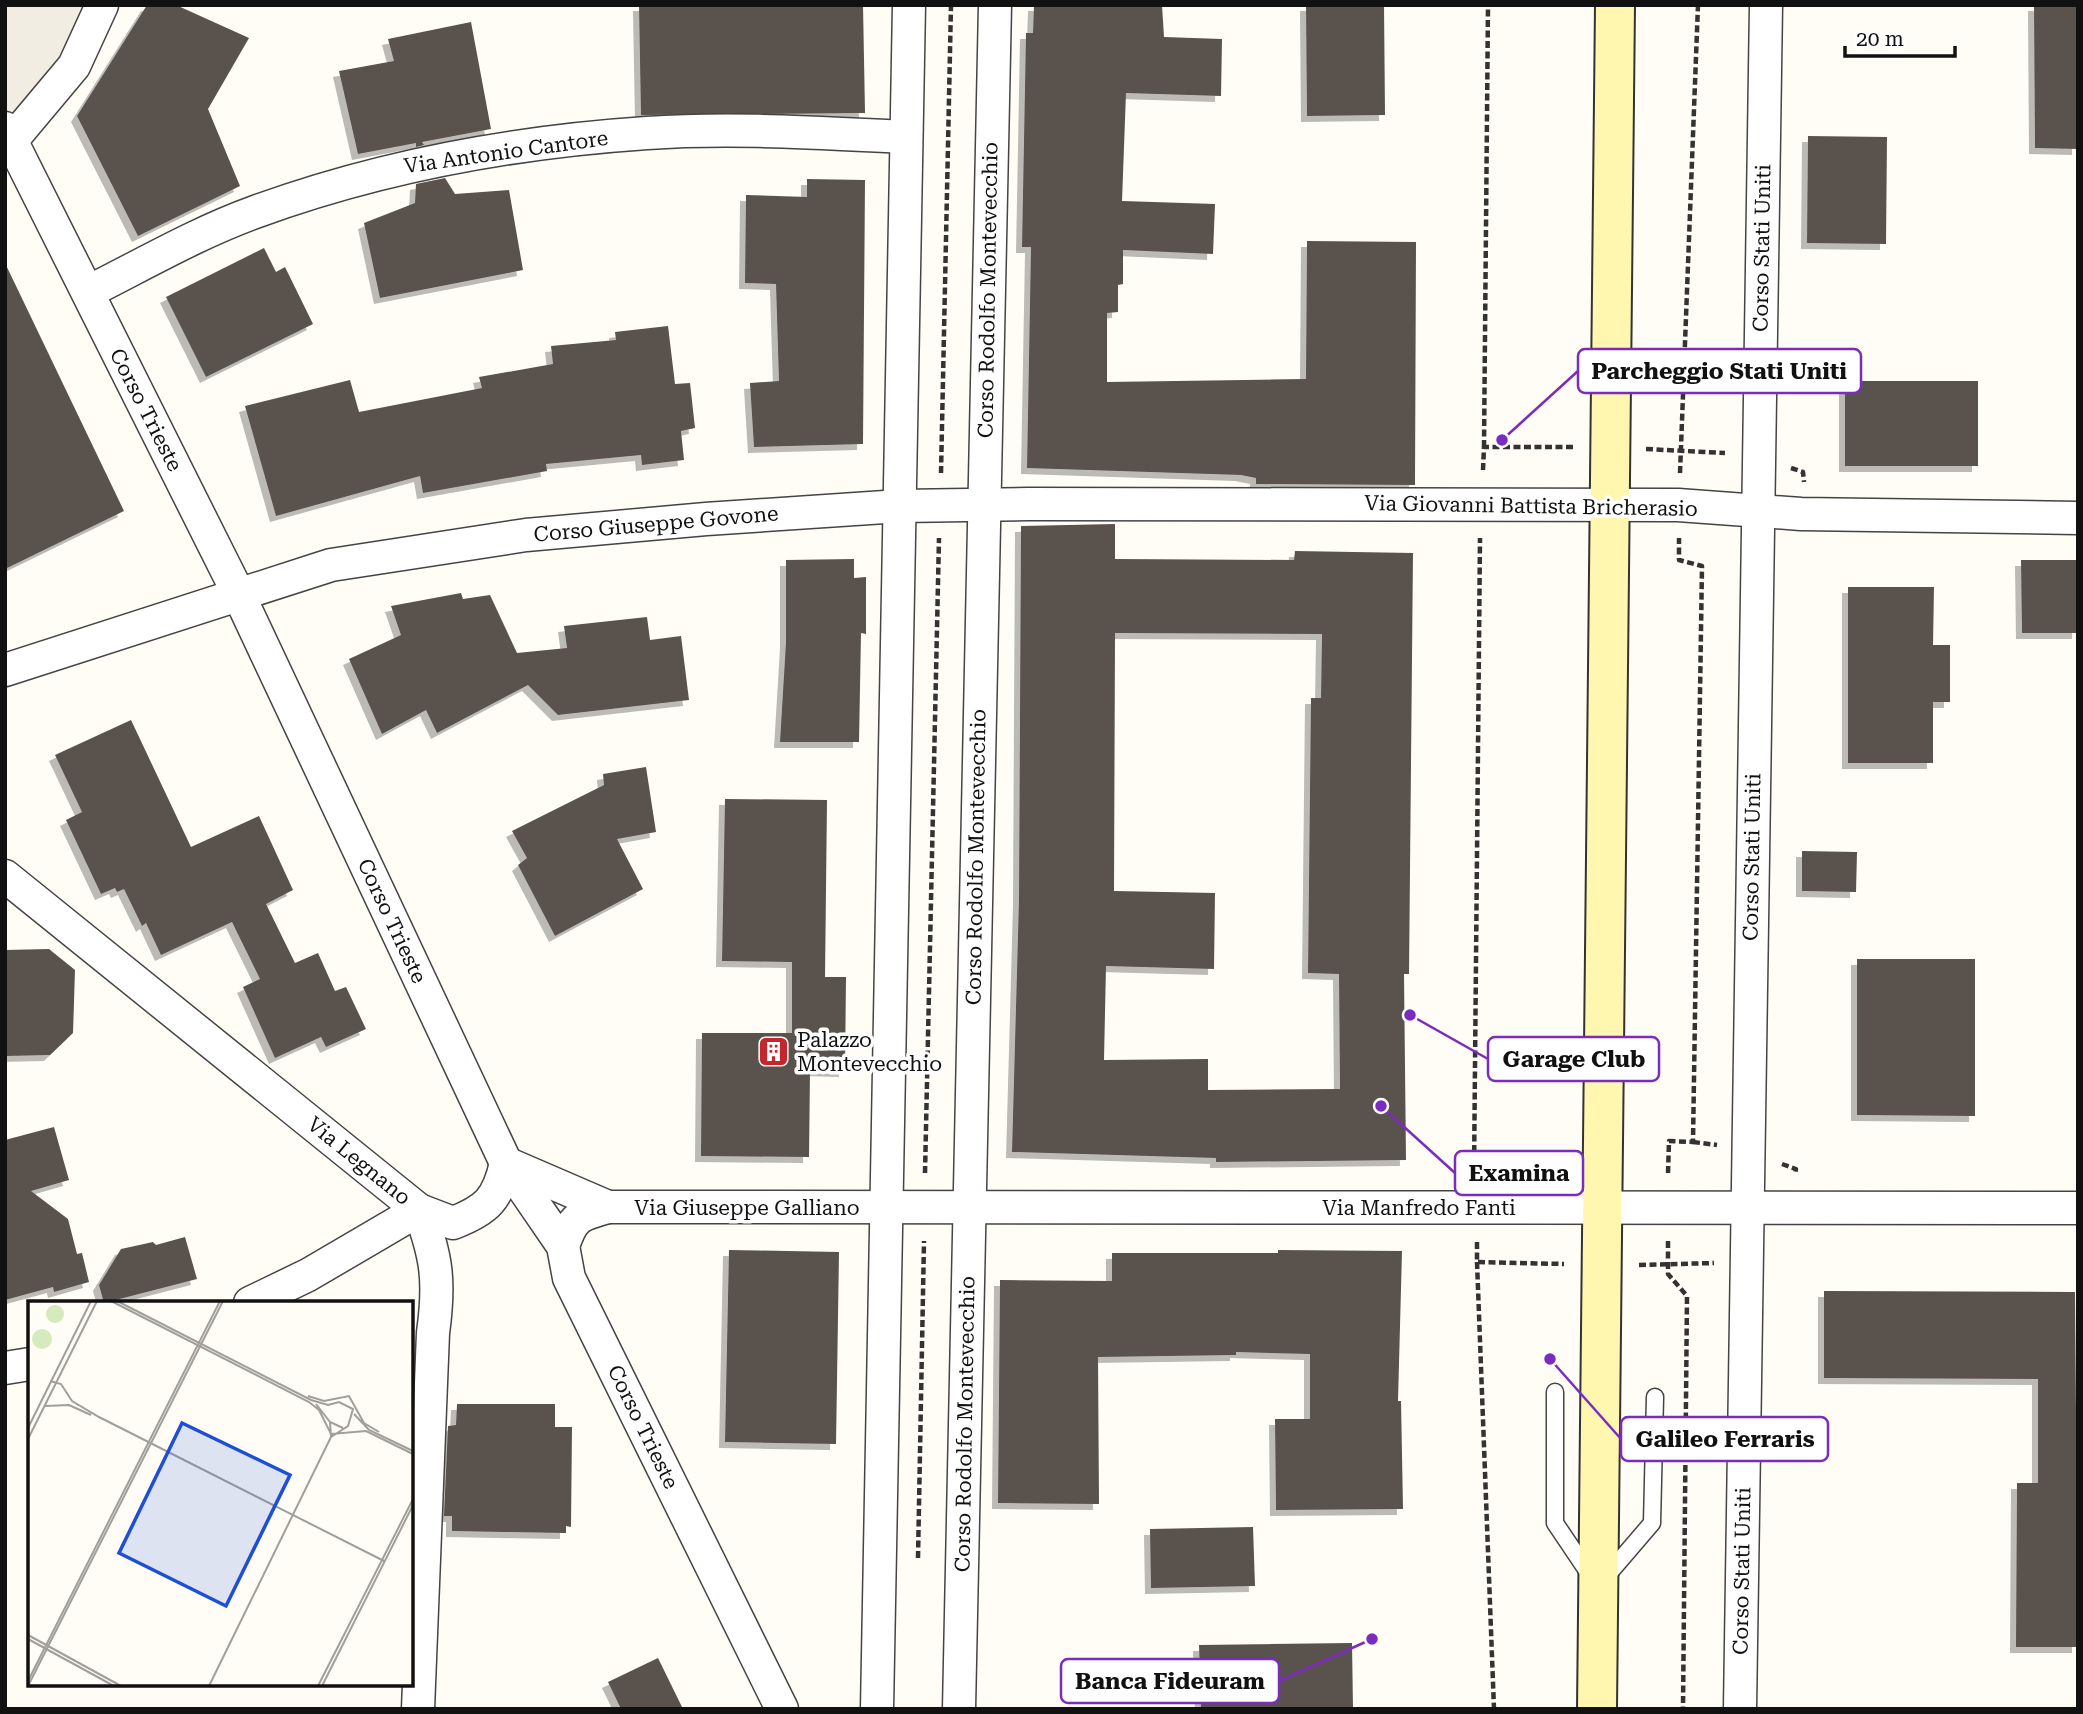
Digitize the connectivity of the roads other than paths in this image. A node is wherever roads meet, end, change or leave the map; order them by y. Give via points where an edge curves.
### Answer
1 (102, 5) edge
2 (909, 5) edge
3 (995, 5) edge
4 (1615, 5) edge
5 (1766, 5) edge
6 (7, 137) edge
7 (906, 137) junction
8 (88, 292) junction
9 (984, 504) junction
10 (1609, 505) junction
11 (900, 506) junction
12 (1758, 512) junction
13 (2078, 518) edge
14 (239, 593) junction
15 (5, 670) edge
16 (5, 876) edge
17 (506, 1163) junction
18 (608, 1207) junction
19 (1602, 1207) junction
20 (1746, 1207) junction
21 (887, 1208) junction
22 (2078, 1208) edge
23 (969, 1209) junction
24 (419, 1210) junction
25 (563, 1246) junction
26 (254, 1301) edge
27 (28, 1364) edge
28 (5, 1368) edge
29 (1555, 1392) dead end
30 (1655, 1397) dead end
31 (1598, 1586) junction
32 (869, 1706) edge
33 (418, 1709) edge
34 (782, 1709) edge
35 (959, 1709) edge
36 (1597, 1709) edge
37 (1740, 1709) edge

1 - 6 street via 74,66
2 - 7 street
3 - 9 street, Corso Rodolfo Montevecchio
4 - 10 main road
5 - 12 street, Corso Stati Uniti
6 - 8 street, Corso Trieste
7 - 8 street, Via Antonio Cantore via 765,131 650,133 470,153 393,169 252,213
7 - 11 street
8 - 14 street, Corso Trieste
9 - 10 street, Via Giovanni Battista Bricherasio
9 - 11 street, Corso Giuseppe Govone
9 - 23 street, Corso Rodolfo Montevecchio
10 - 12 street, Via Giovanni Battista Bricherasio
10 - 19 main road
11 - 14 street, Corso Giuseppe Govone via 526,535 331,565
11 - 21 street
12 - 13 street, Via Giovanni Battista Bricherasio
12 - 20 street, Corso Stati Uniti
14 - 15 street, Corso Giuseppe Govone
14 - 17 street, Corso Trieste
16 - 24 street, Via Legnano
17 - 18 street, Via Giuseppe Galliano
17 - 24 street via 500,1186 481,1212 453,1223
17 - 25 street, Corso Trieste
18 - 21 street, Via Giuseppe Galliano
18 - 25 street, Via Giuseppe Galliano via 584,1213 571,1223
19 - 20 street, Via Manfredo Fanti
19 - 23 street, Via Manfredo Fanti
19 - 31 main road
20 - 22 street, Via Manfredo Fanti
20 - 37 street, Corso Stati Uniti
21 - 23 street, Via Manfredo Fanti
21 - 32 street
23 - 35 street, Corso Rodolfo Montevecchio
24 - 26 street
24 - 33 street, Via Legnano via 435,1254 437,1300
25 - 34 street, Corso Trieste via 569,1278
27 - 28 street
29 - 31 lane via 1555,1522
30 - 31 lane via 1652,1523
31 - 36 main road

